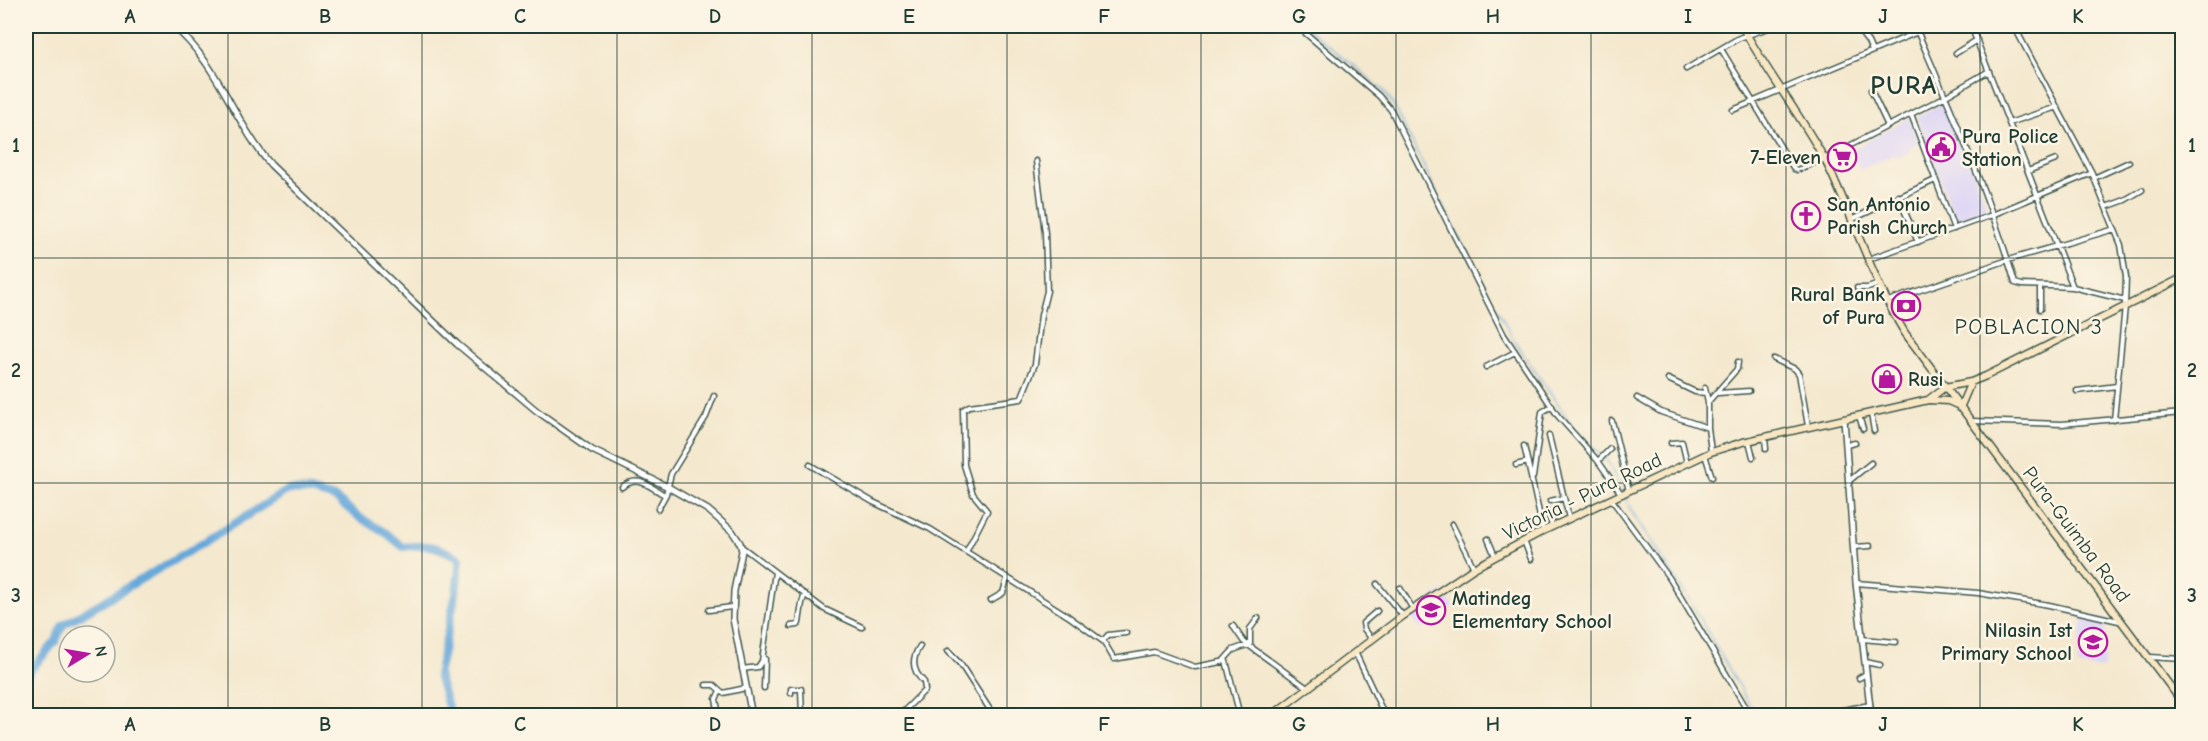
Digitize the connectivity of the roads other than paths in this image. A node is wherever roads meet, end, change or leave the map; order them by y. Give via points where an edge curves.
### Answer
1 (172, 26) edge
2 (1297, 26) edge
3 (1742, 26) edge
4 (1774, 26) edge
5 (1915, 26) edge
6 (1932, 26) edge
7 (1971, 26) edge
8 (2014, 26) edge
9 (1918, 32) junction
10 (1861, 33) dead end
11 (1748, 36) junction
12 (1977, 40) junction
13 (1721, 49) junction
14 (1872, 51) junction
15 (1956, 53) dead end
16 (1686, 69) dead end
17 (1989, 71) junction
18 (1780, 88) junction
19 (1870, 90) dead end
20 (1946, 96) junction
21 (1752, 101) junction
22 (2057, 107) junction
23 (1732, 110) dead end
24 (1911, 114) junction
25 (2009, 123) junction
26 (1888, 126) junction
27 (2038, 134) dead end
28 (2017, 142) junction
29 (1824, 159) junction
30 (2056, 160) dead end
31 (1036, 161) dead end
32 (2129, 162) dead end
33 (2028, 171) junction
34 (2093, 175) junction
35 (1935, 180) junction
36 (2142, 190) dead end
37 (1898, 196) junction
38 (2038, 196) junction
39 (2106, 207) junction
40 (1992, 215) junction
41 (1853, 219) junction
42 (1954, 229) junction
43 (2115, 229) junction
44 (1918, 242) junction
45 (2058, 246) junction
46 (1869, 259) junction
47 (2008, 260) junction
48 (2182, 278) edge
49 (1880, 284) junction
50 (2040, 286) junction
51 (2073, 287) junction
52 (1857, 288) dead end
53 (1888, 302) junction
54 (2125, 303) junction
55 (2040, 309) dead end
56 (1515, 352) junction
57 (1774, 359) dead end
58 (1738, 362) dead end
59 (1486, 367) dead end
60 (1668, 379) dead end
61 (1971, 382) junction
62 (1945, 387) junction
63 (2117, 387) junction
64 (1749, 391) dead end
65 (2077, 391) dead end
66 (1718, 393) junction
67 (714, 396) dead end
68 (1637, 398) dead end
69 (1929, 400) junction
70 (1708, 402) junction
71 (1552, 406) junction
72 (1960, 408) junction
73 (2182, 413) edge
74 (1871, 414) junction
75 (1859, 416) junction
76 (1844, 419) junction
77 (2114, 420) junction
78 (1612, 421) dead end
79 (1970, 421) junction
80 (1808, 426) junction
81 (1708, 428) junction
82 (1863, 429) dead end
83 (1874, 431) dead end
84 (1549, 436) dead end
85 (1765, 437) junction
86 (1749, 440) junction
87 (1671, 443) dead end
88 (1855, 443) dead end
89 (1846, 445) junction
90 (1524, 446) dead end
91 (1610, 449) dead end
92 (1766, 449) dead end
93 (1708, 454) junction
94 (1753, 457) dead end
95 (1598, 461) junction
96 (1528, 462) junction
97 (1687, 464) junction
98 (1871, 464) dead end
99 (810, 465) dead end
100 (1516, 465) dead end
101 (1712, 477) dead end
102 (1532, 481) junction
103 (1848, 482) junction
104 (622, 487) dead end
105 (668, 487) junction
106 (1626, 493) junction
107 (665, 495) junction
108 (1564, 498) junction
109 (1612, 500) junction
110 (1550, 501) dead end
111 (658, 509) dead end
112 (1548, 511) dead end
113 (1570, 519) junction
114 (1452, 524) dead end
115 (1552, 526) junction
116 (1543, 531) junction
117 (1488, 540) dead end
118 (1524, 542) junction
119 (1870, 546) dead end
120 (742, 547) junction
121 (1854, 547) junction
122 (966, 552) junction
123 (1495, 556) junction
124 (1531, 559) dead end
125 (1474, 568) junction
126 (775, 572) junction
127 (1007, 579) junction
128 (1856, 583) junction
129 (1377, 584) dead end
130 (1400, 588) dead end
131 (805, 594) junction
132 (991, 600) dead end
133 (732, 607) junction
134 (1413, 609) junction
135 (709, 610) dead end
136 (1377, 611) dead end
137 (1403, 615) junction
138 (1258, 618) dead end
139 (2123, 622) junction
140 (791, 626) dead end
141 (1233, 626) dead end
142 (862, 627) dead end
143 (1126, 633) dead end
144 (1372, 639) junction
145 (1862, 639) junction
146 (1103, 641) junction
147 (1896, 642) dead end
148 (1248, 644) junction
149 (920, 646) dead end
150 (764, 647) junction
151 (948, 651) dead end
152 (1355, 651) junction
153 (2150, 657) junction
154 (2182, 659) edge
155 (1224, 660) junction
156 (1865, 662) junction
157 (1880, 665) dead end
158 (742, 669) junction
159 (1866, 674) junction
160 (1859, 678) dead end
161 (706, 686) dead end
162 (1306, 687) junction
163 (746, 688) junction
164 (764, 688) dead end
165 (720, 691) junction
166 (791, 693) dead end
167 (2182, 702) edge
168 (1870, 705) junction
169 (752, 714) edge
170 (719, 716) edge
171 (741, 716) edge
172 (802, 716) edge
173 (898, 716) edge
174 (994, 716) edge
175 (1240, 716) edge
176 (1271, 716) edge
177 (1385, 716) edge
178 (1751, 716) edge
179 (1810, 716) edge
180 (1871, 716) edge

1 - 105 street via 196,48 271,165 457,344 570,436
2 - 56 street via 1379,96 1391,111
3 - 11 main road, Pura-Guimba Road
4 - 11 street
5 - 9 street
6 - 9 street
7 - 12 street
8 - 22 street
9 - 14 street
9 - 20 street
10 - 14 street
11 - 13 street
11 - 18 main road, Pura-Guimba Road
12 - 15 street
12 - 17 street
13 - 16 street
13 - 21 street
14 - 18 street
17 - 20 street
17 - 25 street
18 - 21 street
18 - 29 main road, Pura-Guimba Road
19 - 26 street
20 - 24 street
20 - 40 street
21 - 23 street
21 - 29 street via 1794,169
22 - 25 street
22 - 34 street
24 - 26 street
24 - 35 street
25 - 28 street
26 - 29 street
27 - 28 street
28 - 33 street
29 - 41 main road, Pura-Guimba Road
30 - 33 street
31 - 122 street via 1046,233 1047,291 1035,364 1022,398 963,410 964,465 973,494 987,510
32 - 34 street
33 - 38 street
34 - 38 street
34 - 39 street
35 - 37 street
35 - 42 street
36 - 39 street
37 - 41 street
37 - 44 street
38 - 40 street
38 - 45 street
39 - 43 street
40 - 42 street
40 - 47 street
41 - 46 main road, Pura-Guimba Road
42 - 44 street
43 - 45 street
43 - 54 street via 2126,277
44 - 46 street
45 - 47 street
45 - 51 street
46 - 49 main road, Pura-Guimba Road
47 - 50 street via 2017,285
47 - 53 street
48 - 54 main road
49 - 52 street
49 - 53 main road, Pura-Guimba Road
50 - 51 street
50 - 55 street
51 - 54 street
53 - 62 main road, Pura-Guimba Road via 1905,333
54 - 61 main road
54 - 63 street
56 - 59 street
56 - 71 street
57 - 80 street via 1799,374
58 - 66 street
60 - 70 street via 1695,392 1705,390
61 - 62 main road
61 - 72 main road
62 - 69 main road, Victoria - Pura Road
62 - 72 main road, Pura-Guimba Road
63 - 65 street
63 - 77 street
64 - 66 street
66 - 70 street
67 - 105 street via 706,417 671,474
68 - 81 street via 1660,412
69 - 72 main road via 1948,401
69 - 74 main road, Victoria - Pura Road
70 - 81 street
71 - 95 street
71 - 102 street via 1542,412
72 - 79 main road, Pura-Guimba Road
73 - 77 street
74 - 75 main road, Victoria - Pura Road
74 - 83 street
75 - 76 main road, Victoria - Pura Road
75 - 82 street
76 - 80 main road, Victoria - Pura Road
76 - 89 street
77 - 79 street via 2062,424
78 - 106 street
79 - 139 main road, Pura-Guimba Road
80 - 85 main road, Victoria - Pura Road
81 - 93 street
84 - 108 street
85 - 86 main road, Victoria - Pura Road
85 - 92 street
86 - 93 main road, Victoria - Pura Road
86 - 94 street
87 - 97 street via 1682,442
88 - 89 street
89 - 103 street
90 - 96 street
91 - 95 street
93 - 97 main road, Victoria - Pura Road
93 - 101 street
95 - 106 street
96 - 100 street
96 - 102 street
97 - 106 main road, Victoria - Pura Road
98 - 103 street
99 - 122 street
102 - 116 street
103 - 121 street
104 - 107 street via 640,481
105 - 107 street
105 - 120 street via 721,520
106 - 109 main road, Victoria - Pura Road
107 - 111 street
108 - 110 street
108 - 113 street
109 - 113 main road, Victoria - Pura Road
109 - 178 street via 1670,579
112 - 115 street
113 - 115 main road, Victoria - Pura Road
114 - 125 street
115 - 116 main road, Victoria - Pura Road
116 - 118 main road, Victoria - Pura Road
117 - 123 street
118 - 123 main road, Victoria - Pura Road
118 - 124 street
119 - 121 street
120 - 126 street
120 - 133 street
121 - 128 street
122 - 127 street
123 - 125 main road, Victoria - Pura Road
125 - 134 main road, Victoria - Pura Road
126 - 131 street
126 - 150 street
127 - 132 street via 1003,592
127 - 146 street
128 - 139 street via 1978,593
128 - 145 street
129 - 137 street
130 - 134 street
131 - 140 street via 799,623
131 - 142 street via 824,609
133 - 135 street
133 - 158 street
134 - 137 main road, Victoria - Pura Road
136 - 144 street via 1363,623
137 - 144 main road, Victoria - Pura Road
138 - 148 street via 1250,629
139 - 153 main road, Pura-Guimba Road
141 - 148 street
143 - 146 street via 1108,635
144 - 152 main road, Victoria - Pura Road
145 - 147 street
145 - 156 street
146 - 155 street via 1114,659 1151,652 1195,667
148 - 155 street via 1230,652
148 - 162 street
149 - 173 street via 914,664 925,690
150 - 158 street via 761,665
150 - 164 street
151 - 174 street
152 - 162 main road, Victoria - Pura Road
152 - 177 street
153 - 154 street
153 - 167 main road, Pura-Guimba Road
155 - 175 street
156 - 157 street
156 - 159 street
158 - 163 street
159 - 160 street
159 - 168 street
161 - 165 street
162 - 176 main road, Victoria - Pura Road
163 - 165 street
163 - 169 street
165 - 170 street via 716,699
166 - 172 street via 791,689 801,689
168 - 179 street
168 - 180 street
169 - 171 street

